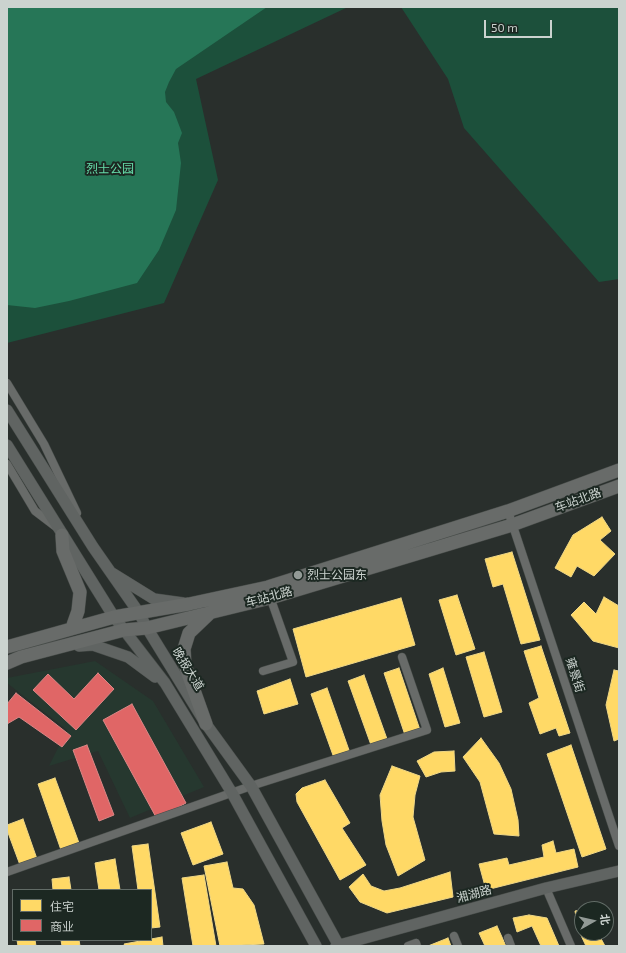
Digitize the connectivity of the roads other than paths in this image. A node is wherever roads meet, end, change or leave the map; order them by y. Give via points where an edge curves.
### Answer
1 (7, 383) edge
2 (7, 410) edge
3 (7, 445) edge
4 (7, 464) edge
5 (619, 470) edge
6 (619, 486) edge
7 (508, 511) junction
8 (512, 525) junction
9 (61, 532) junction
10 (93, 546) junction
11 (110, 572) junction
12 (269, 593) junction
13 (189, 604) junction
14 (139, 612) junction
15 (210, 613) junction
16 (114, 616) junction
17 (72, 628) junction
18 (146, 628) junction
19 (124, 630) junction
20 (7, 647) edge
21 (58, 647) junction
22 (402, 658) dead end
23 (7, 663) edge
24 (263, 672) dead end
25 (165, 683) junction
26 (206, 724) junction
27 (251, 786) junction
28 (232, 793) junction
29 (619, 846) edge
30 (619, 871) edge
31 (7, 872) edge
32 (546, 888) junction
33 (454, 936) dead end
34 (508, 938) dead end
35 (316, 946) edge
36 (338, 946) edge
37 (408, 946) edge
38 (417, 946) edge
39 (458, 946) edge
40 (511, 946) edge
41 (571, 946) edge

1 - 10 street via 44,444
2 - 10 main road, 晚报大道
3 - 9 main road
4 - 9 street via 35,511
5 - 7 main road, 车站北路
6 - 8 main road, 车站北路
7 - 8 street, 雍景街
7 - 12 main road, 车站北路
8 - 12 main road, 车站北路
8 - 29 street, 雍景街
9 - 16 main road
9 - 17 main road via 63,551 80,592 78,611
10 - 11 main road, 晚报大道
11 - 13 main road via 154,598
11 - 14 main road, 晚报大道
12 - 13 main road, 车站北路
12 - 15 main road, 车站北路
12 - 24 street via 293,662
13 - 14 main road, 车站北路
14 - 16 main road, 车站北路
14 - 18 main road, 晚报大道
15 - 18 main road, 车站北路
15 - 26 main road via 189,633 184,649 185,665
16 - 17 main road, 车站北路
16 - 19 main road
17 - 20 main road, 车站北路
18 - 19 main road, 车站北路
18 - 26 main road, 晚报大道
19 - 21 main road, 车站北路
19 - 25 main road
21 - 23 main road, 车站北路
21 - 25 main road via 93,645 128,657
22 - 27 street via 427,730
25 - 28 main road
26 - 27 main road, 晚报大道
27 - 28 street
27 - 36 main road, 晚报大道
28 - 31 street
28 - 35 main road
30 - 32 main road, 湘湖路
32 - 36 main road, 湘湖路
32 - 41 street
33 - 39 street
34 - 40 street
37 - 38 street

